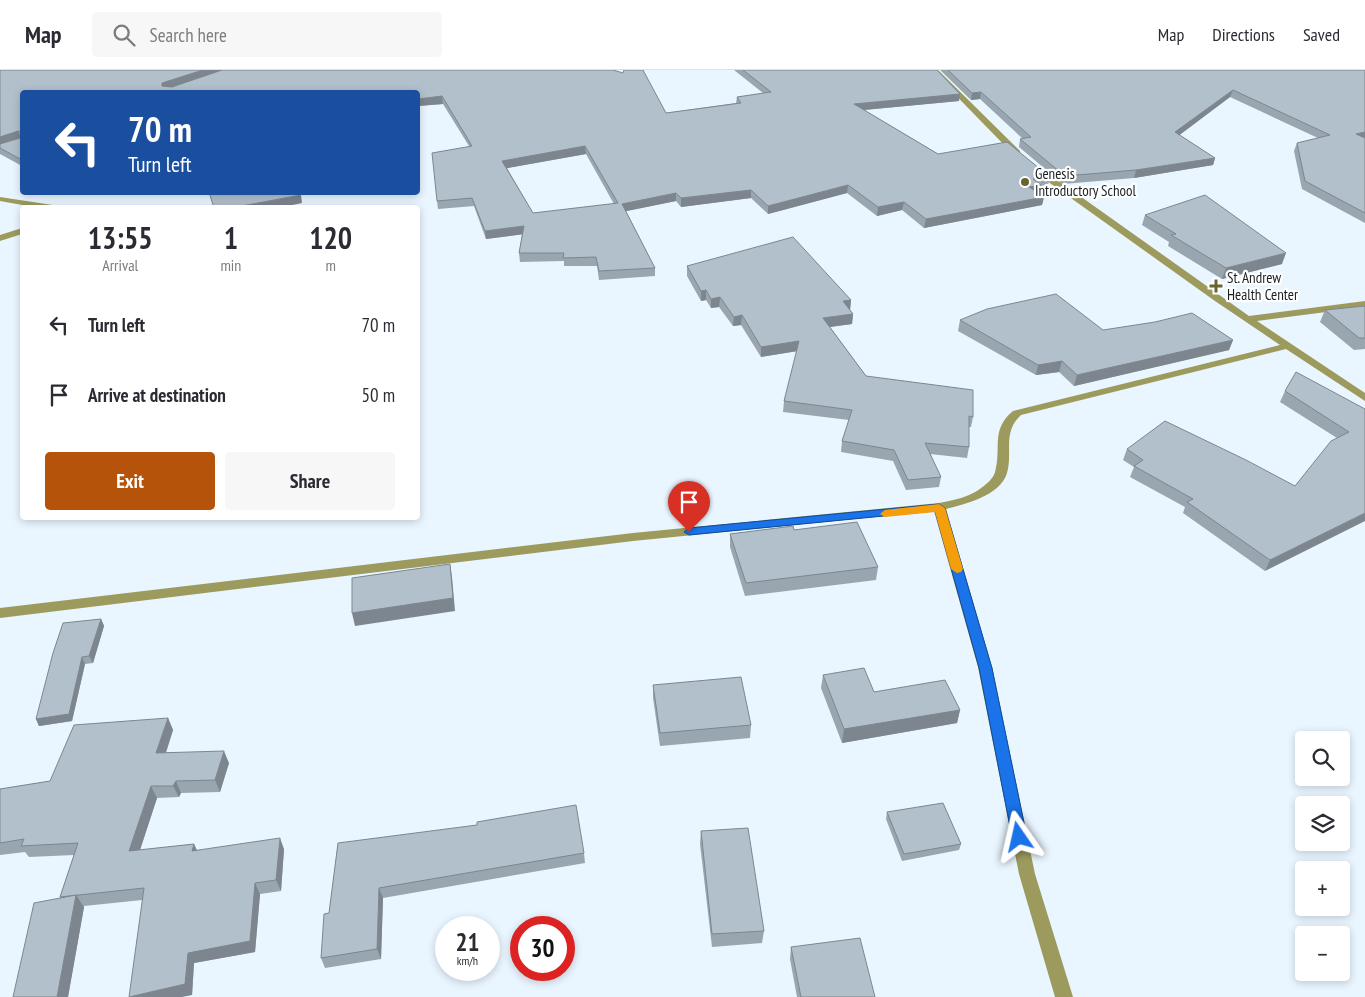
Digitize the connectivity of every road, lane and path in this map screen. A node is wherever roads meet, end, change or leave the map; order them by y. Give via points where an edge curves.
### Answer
1 (934, 70) edge
2 (0, 199) edge
3 (39, 205) edge
4 (20, 231) edge
5 (0, 238) edge
6 (1365, 304) edge
7 (1247, 319) junction
8 (1288, 346) junction
9 (1365, 398) edge
10 (939, 508) junction
11 (0, 613) edge
12 (1064, 997) edge

1 - 7 street via 1019,155 1061,189
2 - 3 street
4 - 5 street
6 - 7 street
7 - 8 street
8 - 9 street
8 - 10 street via 1017,413 1008,419 1004,428 1001,474 994,483 974,498
10 - 11 street via 633,537
10 - 12 street via 986,668 1027,874

